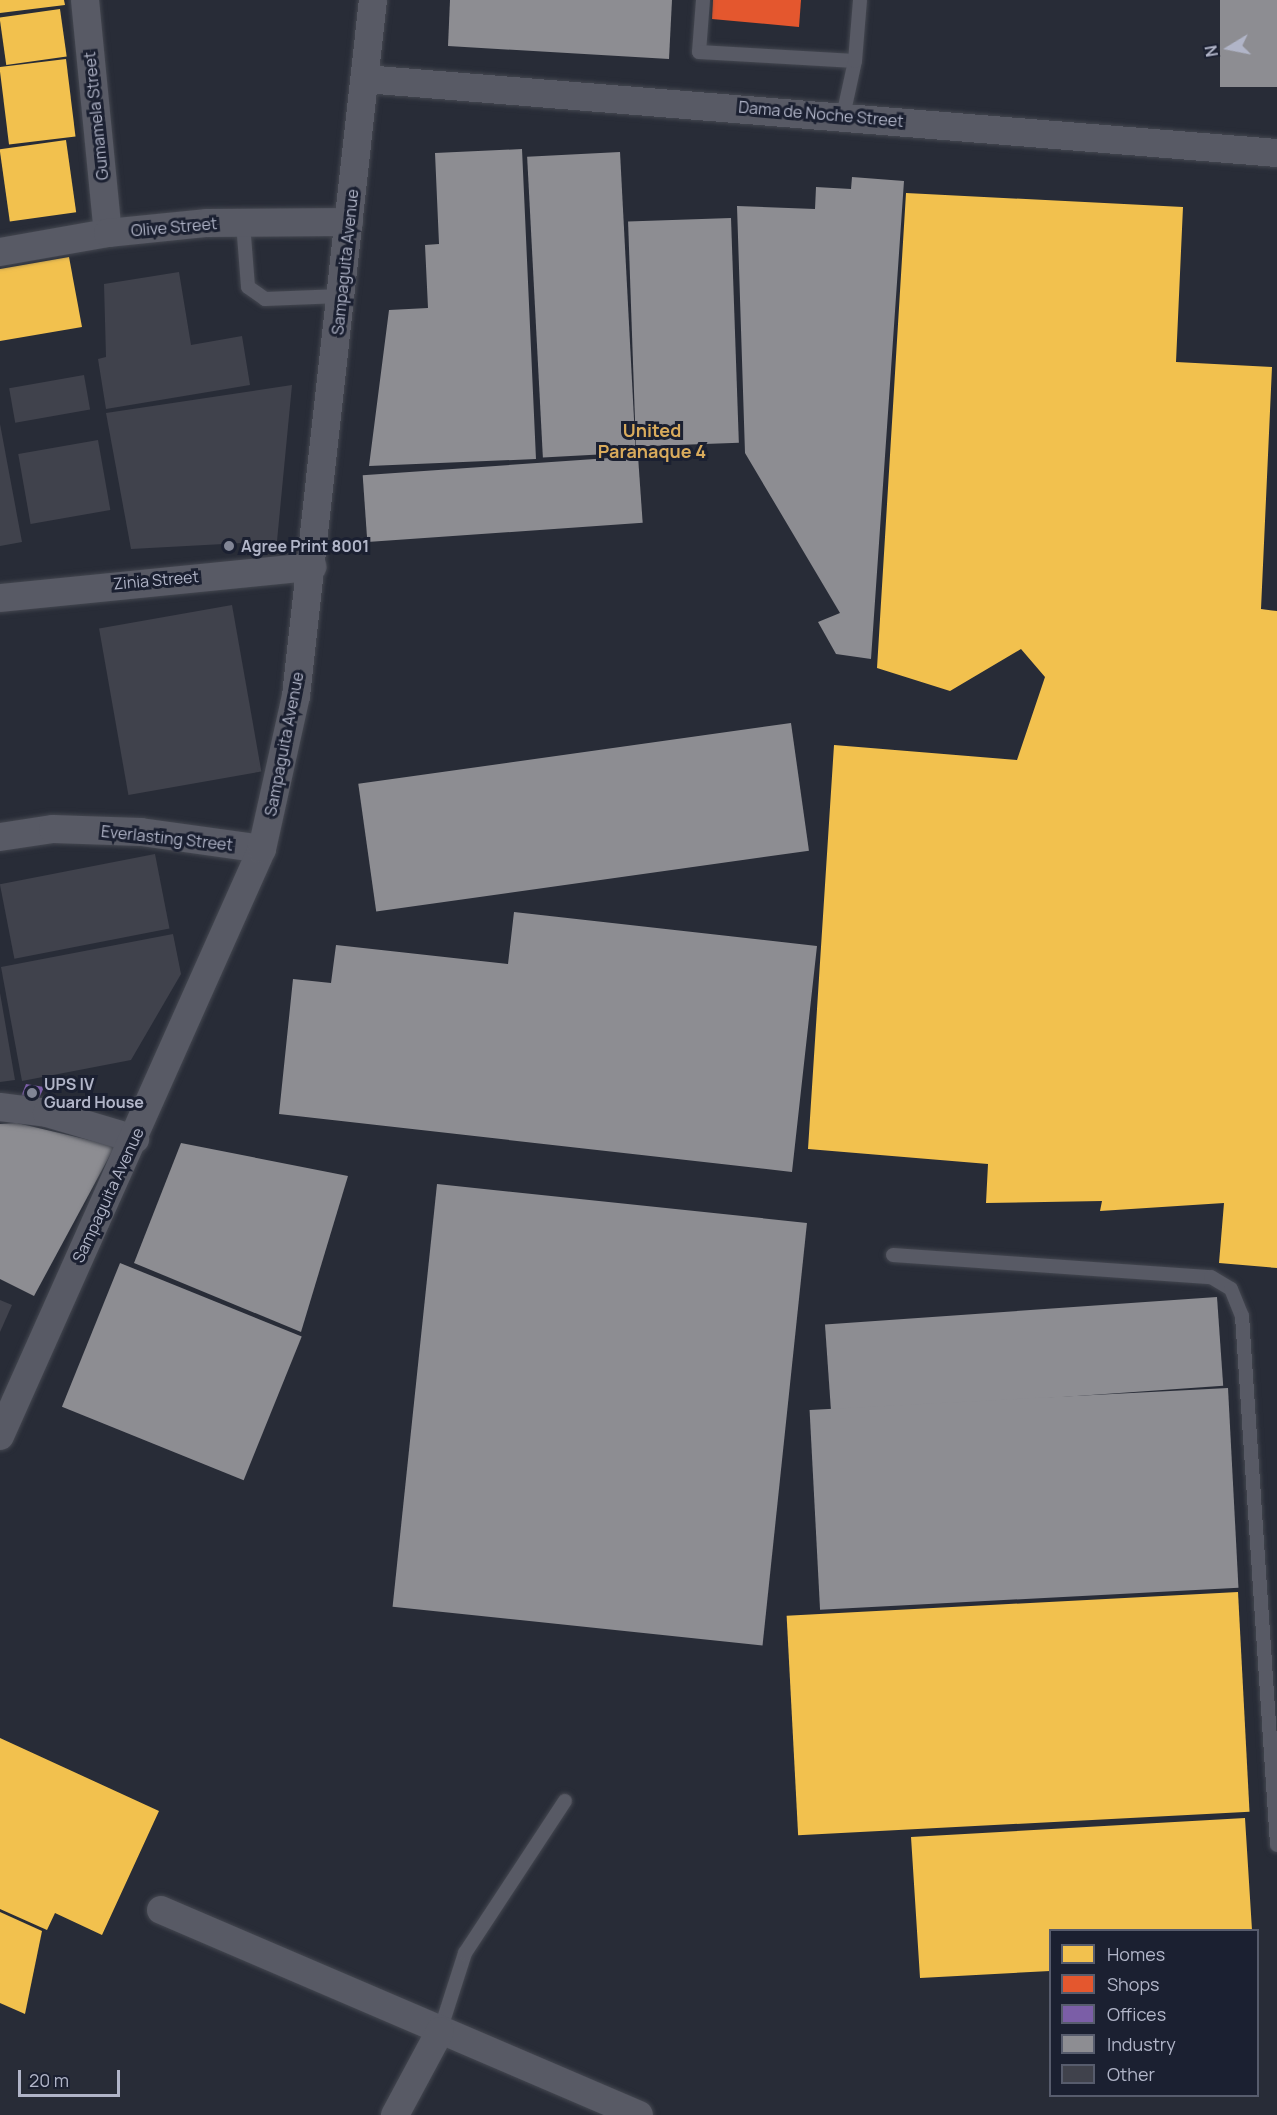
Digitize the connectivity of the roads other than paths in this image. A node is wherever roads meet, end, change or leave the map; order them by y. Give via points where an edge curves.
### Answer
1 (85, 0) edge
2 (373, 0) edge
3 (703, 0) edge
4 (860, 0) edge
5 (855, 61) junction
6 (365, 79) junction
7 (843, 116) junction
8 (1277, 153) edge
9 (349, 222) junction
10 (243, 223) junction
11 (108, 232) junction
12 (0, 252) edge
13 (341, 296) junction
14 (312, 567) junction
15 (0, 598) edge
16 (0, 837) edge
17 (262, 849) junction
18 (0, 1107) edge
19 (135, 1138) junction
20 (893, 1255) dead end
21 (0, 1436) edge
22 (565, 1801) dead end
23 (1277, 1845) edge
24 (161, 1910) dead end
25 (440, 2031) junction
26 (395, 2115) edge
27 (639, 2115) edge

1 - 11 street, Gumamela Street
2 - 6 street, Sampaguita Avenue
3 - 5 lane via 699,52
4 - 5 lane
5 - 7 lane
6 - 7 street, Dama de Noche Street
6 - 9 street, Sampaguita Avenue
7 - 8 street, Dama de Noche Street
9 - 10 street, Olive Street
9 - 13 street, Sampaguita Avenue
10 - 11 street, Olive Street
10 - 13 lane via 248,287 265,299
11 - 12 street, Olive Street
13 - 14 street, Sampaguita Avenue
14 - 15 street, Zinia Street
14 - 17 street, Sampaguita Avenue via 296,696
16 - 17 street, Everlasting Street via 53,829 141,832
17 - 19 street, Sampaguita Avenue
18 - 19 street via 47,1113
19 - 21 street, Sampaguita Avenue
20 - 23 lane via 1211,1277 1231,1289 1242,1316
22 - 25 lane via 465,1953
24 - 25 street
25 - 26 street
25 - 27 street

